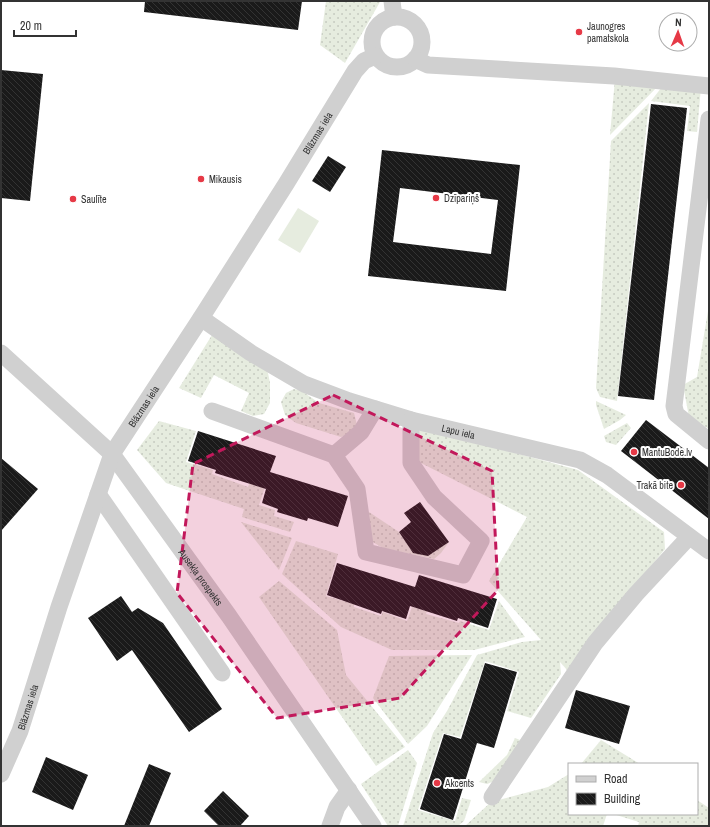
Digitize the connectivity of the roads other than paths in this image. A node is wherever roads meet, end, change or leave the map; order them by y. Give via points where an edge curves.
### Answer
1 (393, 9) edge
2 (375, 56) junction
3 (415, 59) junction
4 (709, 86) edge
5 (709, 119) edge
6 (201, 318) junction
7 (1, 353) edge
8 (375, 409) junction
9 (212, 411) dead end
10 (411, 420) junction
11 (709, 440) edge
12 (112, 454) junction
13 (334, 455) junction
14 (98, 494) junction
15 (689, 537) junction
16 (709, 551) edge
17 (222, 673) dead end
18 (1, 774) edge
19 (349, 790) junction
20 (492, 797) dead end
21 (330, 826) edge
22 (373, 826) edge

1 - 2 street via 374,32 372,41
1 - 3 street via 400,16 412,21 421,31 422,46
2 - 3 street via 393,67 405,66
2 - 6 street, Blāzmas iela via 364,61 355,71
3 - 4 street via 428,65 614,76
5 - 11 street via 674,406 676,414
6 - 8 street, Lapu iela via 251,353 304,384
6 - 12 street, Blāzmas iela
7 - 12 street, Ausekļa prospekts
8 - 10 street, Lapu iela
8 - 13 street via 362,432
9 - 13 street
10 - 13 street via 411,463 434,497 481,542 463,575 366,552 357,489
10 - 15 street, Lapu iela via 580,460 607,476
12 - 14 street, Blāzmas iela
12 - 19 street, Ausekļa prospekts via 229,616
14 - 17 street
14 - 18 street, Blāzmas iela via 20,731
15 - 16 street, Lapu iela
15 - 20 street via 595,643
19 - 21 street via 337,807
19 - 22 street, Ausekļa prospekts

